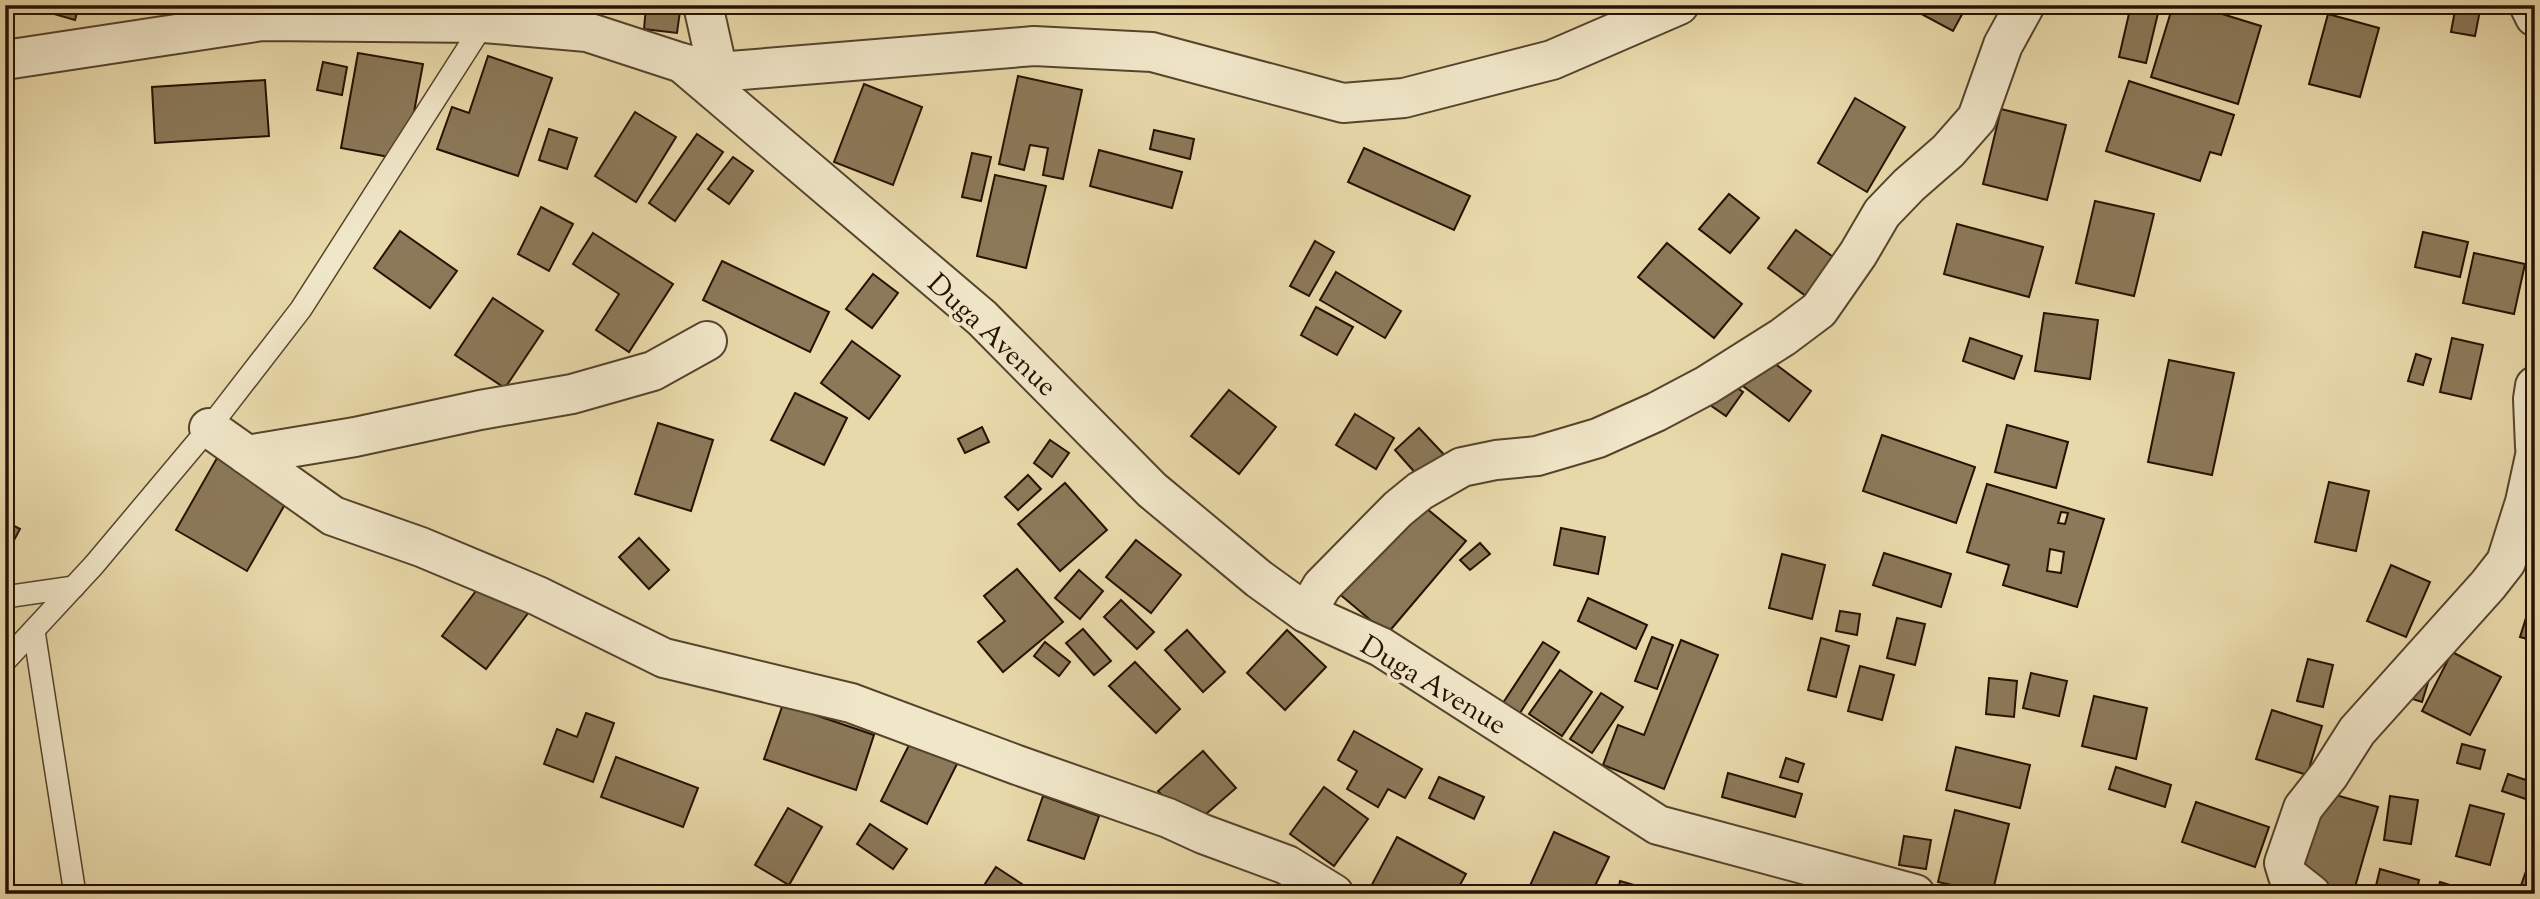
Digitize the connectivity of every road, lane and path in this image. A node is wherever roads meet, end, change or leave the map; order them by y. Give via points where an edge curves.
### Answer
1 (703, 5) edge
2 (1679, 5) edge
3 (2025, 5) edge
4 (2529, 5) edge
5 (2535, 17) edge
6 (484, 23) junction
7 (5, 60) edge
8 (700, 67) junction
9 (707, 341) dead end
10 (2535, 386) edge
11 (209, 428) junction
12 (2535, 447) edge
13 (247, 455) junction
14 (2535, 456) edge
15 (74, 587) junction
16 (5, 597) edge
17 (1306, 613) junction
18 (34, 631) junction
19 (5, 661) edge
20 (75, 894) edge
21 (1334, 894) edge
22 (1914, 894) edge
23 (2311, 894) edge

1 - 8 street
2 - 8 street via 1552,60 1404,98 1343,103 1152,52 1034,46
3 - 17 street via 2003,45 1978,118 1882,213 1818,310 1707,385 1656,412 1598,438 1537,456 1462,467 1420,491 1322,586
4 - 5 street
6 - 7 street, Duga Avenue via 262,21
6 - 8 street, Duga Avenue via 587,32
6 - 11 lane via 301,309
8 - 17 street, Duga Avenue via 982,318 1152,489
9 - 13 street via 653,371 572,394
10 - 12 street
11 - 13 street
11 - 15 lane
13 - 21 street via 333,516 538,596 664,658 851,703 1287,865
14 - 23 street via 2506,562 2357,731 2303,808 2284,863 2288,876
15 - 16 lane
15 - 18 lane
17 - 22 street, Duga Avenue via 1381,647 1658,825
18 - 19 lane
18 - 20 lane

